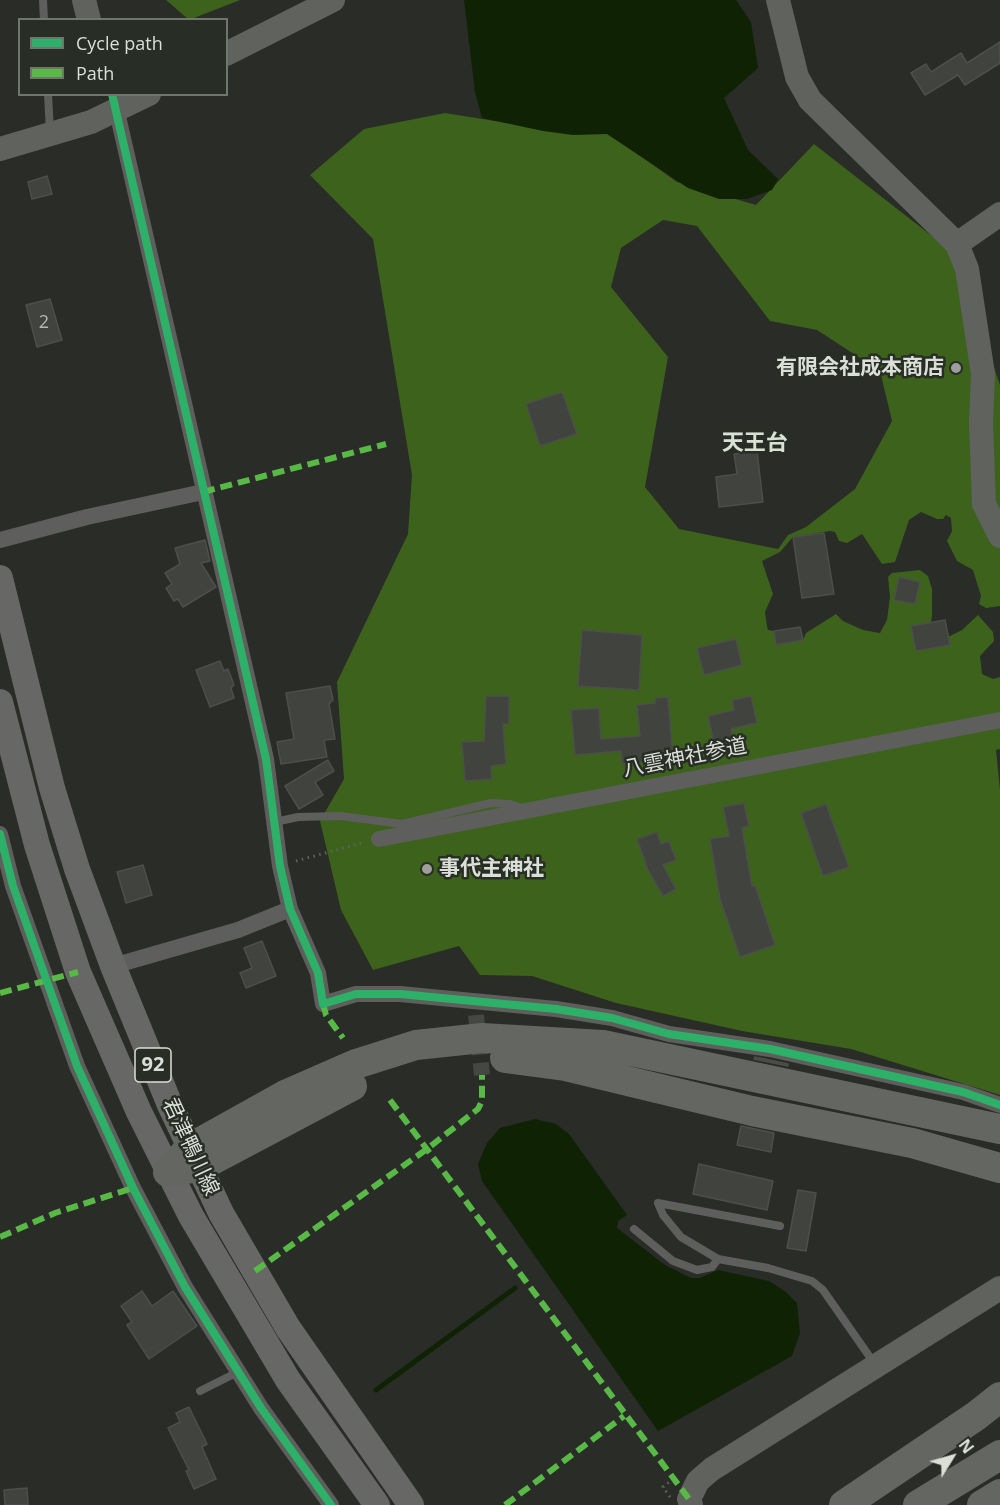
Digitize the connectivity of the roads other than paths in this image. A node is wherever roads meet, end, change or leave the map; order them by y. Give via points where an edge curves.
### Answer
1 (43, 0) edge
2 (84, 0) edge
3 (333, 0) edge
4 (778, 0) edge
5 (44, 18) edge
6 (89, 18) edge
7 (228, 53) edge
8 (48, 96) edge
9 (141, 96) edge
10 (114, 103) edge
11 (50, 136) junction
12 (0, 149) edge
13 (1000, 214) edge
14 (957, 244) junction
15 (203, 492) junction
16 (1000, 537) edge
17 (0, 540) edge
18 (0, 578) edge
19 (0, 702) edge
20 (1000, 720) edge
21 (533, 811) junction
22 (275, 822) junction
23 (0, 834) edge
24 (379, 839) road end
25 (290, 909) junction
26 (112, 966) junction
27 (1000, 1105) edge
28 (942, 1116) junction
29 (1000, 1129) edge
30 (912, 1143) junction
31 (1000, 1148) edge
32 (194, 1157) junction
33 (1000, 1168) edge
34 (168, 1172) junction
35 (1000, 1191) edge
36 (780, 1226) dead end
37 (634, 1229) dead end
38 (718, 1259) junction
39 (1000, 1288) edge
40 (876, 1366) junction
41 (238, 1372) junction
42 (200, 1391) dead end
43 (1000, 1396) edge
44 (1000, 1455) edge
45 (1000, 1494) edge
46 (1000, 1502) edge
47 (331, 1505) edge
48 (377, 1505) edge
49 (411, 1505) edge
50 (691, 1505) edge
51 (844, 1505) edge
52 (918, 1505) edge
53 (982, 1505) edge
54 (995, 1505) edge

1 - 5 lane
2 - 6 street
3 - 7 street
4 - 14 street via 797,77 810,100
8 - 11 lane
9 - 10 street
10 - 11 street
10 - 15 street
11 - 12 street
13 - 14 street
14 - 16 street via 966,269 983,374 984,504
15 - 17 street
15 - 22 street via 266,759
18 - 26 main road, 君津鴨川線 / 92 via 52,788 76,869
19 - 34 main road, 君津鴨川線 / 92 via 37,845 78,972
20 - 21 street, 八雲神社参道
21 - 22 lane via 491,803 402,824 340,816
21 - 24 street, 八雲神社参道
22 - 25 street
23 - 41 street via 13,886 77,1066 133,1188 185,1287
25 - 26 street via 238,930
25 - 27 street via 318,973 323,1004 356,994 400,993 477,1009 556,1009 612,1018 669,1034 770,1049 943,1087
26 - 32 main road, 君津鴨川線 / 92
28 - 29 highway
28 - 31 highway
28 - 32 highway via 603,1045 482,1038 416,1045 356,1064 285,1095
30 - 32 highway via 752,1111 566,1066 512,1058 475,1058 432,1063 351,1086
30 - 33 highway
30 - 35 highway
32 - 34 highway
32 - 49 main road, 君津鴨川線 / 92 via 221,1213 288,1328
34 - 48 main road, 君津鴨川線 / 92 via 288,1380
36 - 38 lane via 658,1203 681,1237
37 - 38 lane via 673,1261 697,1270 712,1267
38 - 40 lane via 812,1281 823,1290
39 - 40 street
40 - 50 street via 712,1469 698,1482 689,1499
41 - 42 lane
41 - 47 street
43 - 51 highway
44 - 52 highway
45 - 53 highway
46 - 54 highway

